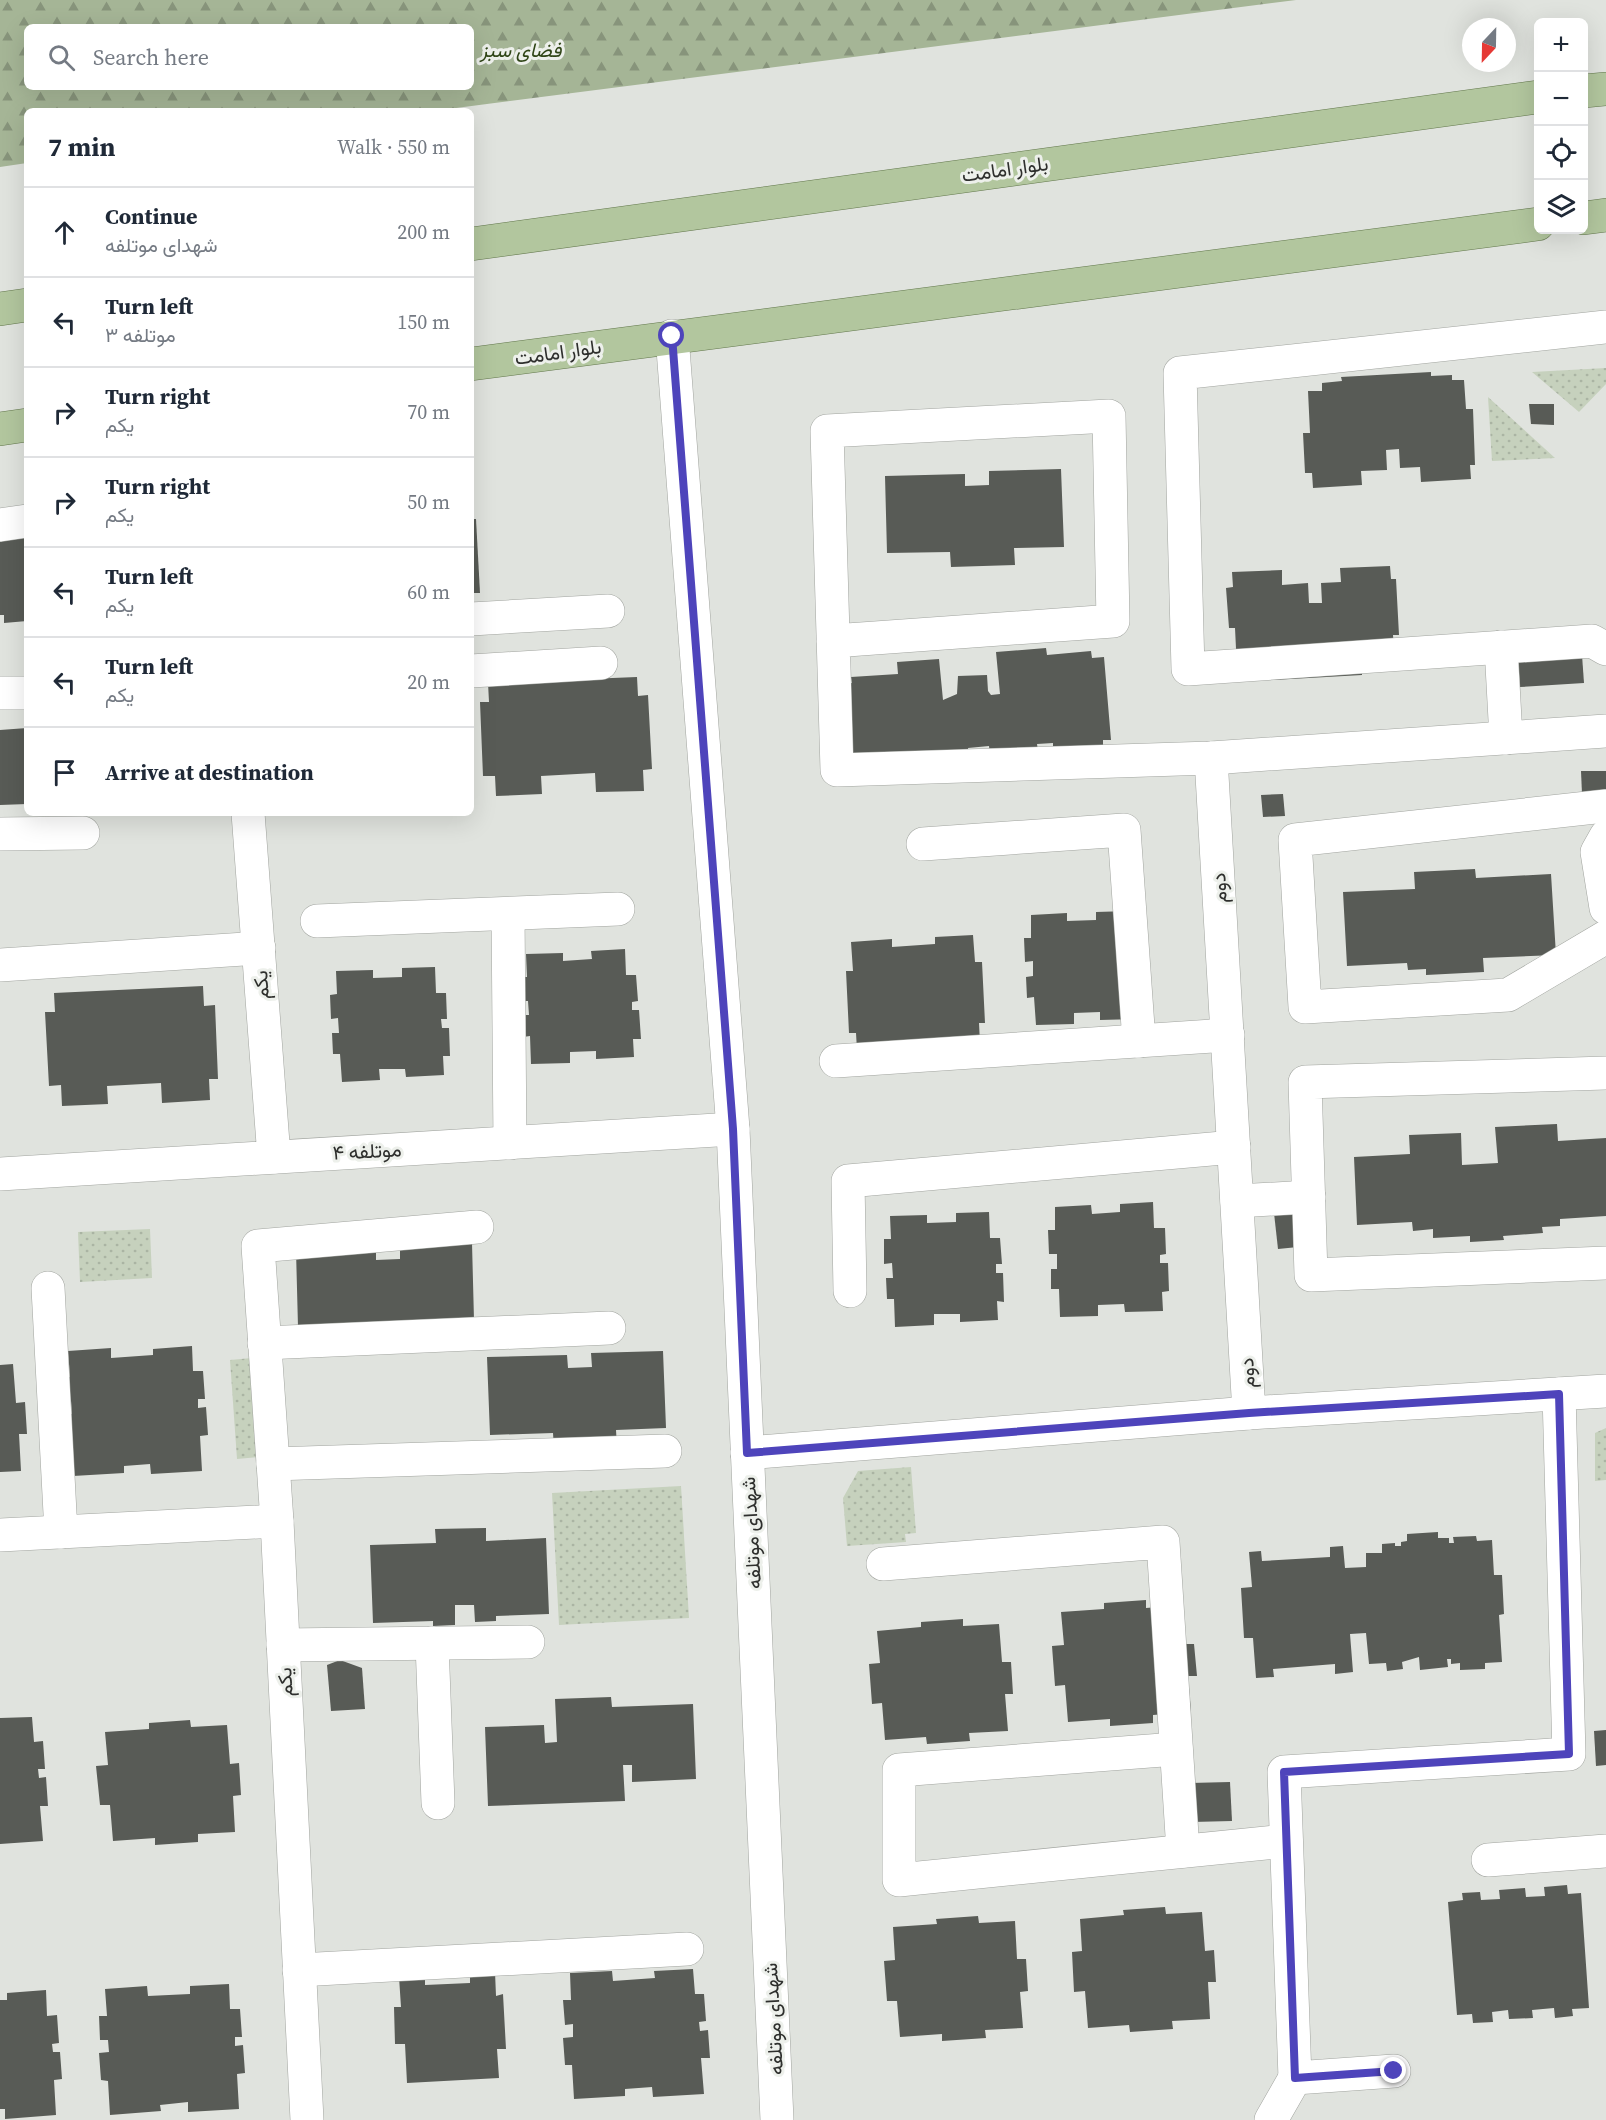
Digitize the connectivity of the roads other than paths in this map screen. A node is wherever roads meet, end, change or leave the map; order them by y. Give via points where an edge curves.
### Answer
1 (1606, 89) edge
2 (1588, 91) edge
3 (1534, 98) edge
4 (1606, 215) edge
5 (1588, 217) edge
6 (1534, 225) edge
7 (474, 244) edge
8 (24, 305) edge
9 (0, 309) edge
10 (1606, 327) edge
11 (672, 336) junction
12 (474, 364) edge
13 (24, 425) edge
14 (0, 429) edge
15 (24, 521) edge
16 (0, 525) edge
17 (608, 611) dead end
18 (474, 619) edge
19 (833, 641) junction
20 (1501, 647) junction
21 (1606, 649) edge
22 (601, 663) dead end
23 (474, 671) edge
24 (0, 693) edge
25 (24, 693) edge
26 (1606, 731) edge
27 (1506, 738) junction
28 (1211, 758) junction
29 (1606, 806) edge
30 (249, 816) edge
31 (83, 833) dead end
32 (0, 834) edge
33 (1606, 836) edge
34 (923, 844) dead end
35 (1606, 908) edge
36 (618, 909) dead end
37 (508, 914) junction
38 (317, 921) dead end
39 (1606, 938) edge
40 (258, 948) junction
41 (0, 965) edge
42 (1228, 1035) junction
43 (1139, 1041) junction
44 (836, 1061) dead end
45 (1606, 1073) edge
46 (733, 1129) junction
47 (510, 1143) junction
48 (1234, 1147) junction
49 (274, 1157) junction
50 (0, 1174) edge
51 (1309, 1197) junction
52 (1237, 1201) junction
53 (477, 1227) dead end
54 (1606, 1263) edge
55 (48, 1288) dead end
56 (850, 1291) dead end
57 (609, 1328) dead end
58 (264, 1343) junction
59 (1606, 1391) edge
60 (1559, 1394) junction
61 (1249, 1413) junction
62 (665, 1451) dead end
63 (747, 1453) junction
64 (273, 1464) junction
65 (277, 1521) junction
66 (61, 1532) junction
67 (0, 1535) edge
68 (883, 1564) dead end
69 (528, 1641) dead end
70 (432, 1643) junction
71 (283, 1646) junction
72 (1176, 1749) junction
73 (438, 1803) dead end
74 (1286, 1841) junction
75 (1183, 1851) junction
76 (1606, 1851) edge
77 (1488, 1860) dead end
78 (687, 1949) dead end
79 (299, 1970) junction
80 (1394, 2071) dead end
81 (1295, 2078) junction
82 (307, 2120) edge
83 (777, 2120) edge
84 (1271, 2120) edge

1 - 2 main road
3 - 7 main road, بلوار امامت
4 - 5 main road
6 - 11 main road, بلوار امامت
8 - 9 main road
10 - 20 street via 1180,373 1188,669
11 - 12 main road, بلوار امامت
11 - 46 street, شهدای موتلفه
13 - 14 main road
15 - 16 street
17 - 18 street
19 - 19 street via 1113,621 1109,416 827,431
19 - 28 street via 837,770
20 - 21 street via 1592,641
20 - 27 street
22 - 23 street
24 - 25 street
26 - 27 street
27 - 28 street
28 - 42 street, دوم
29 - 39 street via 1295,840 1305,1006 1508,995
30 - 40 street, یکم
31 - 32 street
33 - 35 street via 1597,852
34 - 43 street via 1124,830
36 - 37 street
37 - 38 street
37 - 47 street
40 - 41 street
40 - 49 street, یکم
42 - 43 street
42 - 48 street, دوم
43 - 44 street
45 - 51 street via 1305,1082
46 - 47 street, موتلفه ۴
46 - 63 street, شهدای موتلفه
47 - 49 street, موتلفه ۴
48 - 52 street, دوم
48 - 56 street via 848,1181
49 - 50 street, موتلفه ۴
51 - 52 street
51 - 54 street via 1311,1275
52 - 61 street, دوم
53 - 58 street, یکم via 258,1246
55 - 66 street
57 - 58 street
58 - 64 street, یکم
59 - 60 street
60 - 61 street
60 - 74 street via 1569,1754 1284,1772
61 - 63 street
62 - 64 street
63 - 83 street, شهدای موتلفه
64 - 65 street, یکم
65 - 66 street
65 - 71 street, یکم
66 - 67 street
68 - 72 street via 1163,1542
69 - 70 street
70 - 71 street
70 - 73 street
71 - 79 street, یکم
72 - 75 street
72 - 75 street via 900,1770 899,1880
74 - 75 street
74 - 81 street
76 - 77 street
78 - 79 street
79 - 82 street, یکم
80 - 81 street
81 - 84 street

